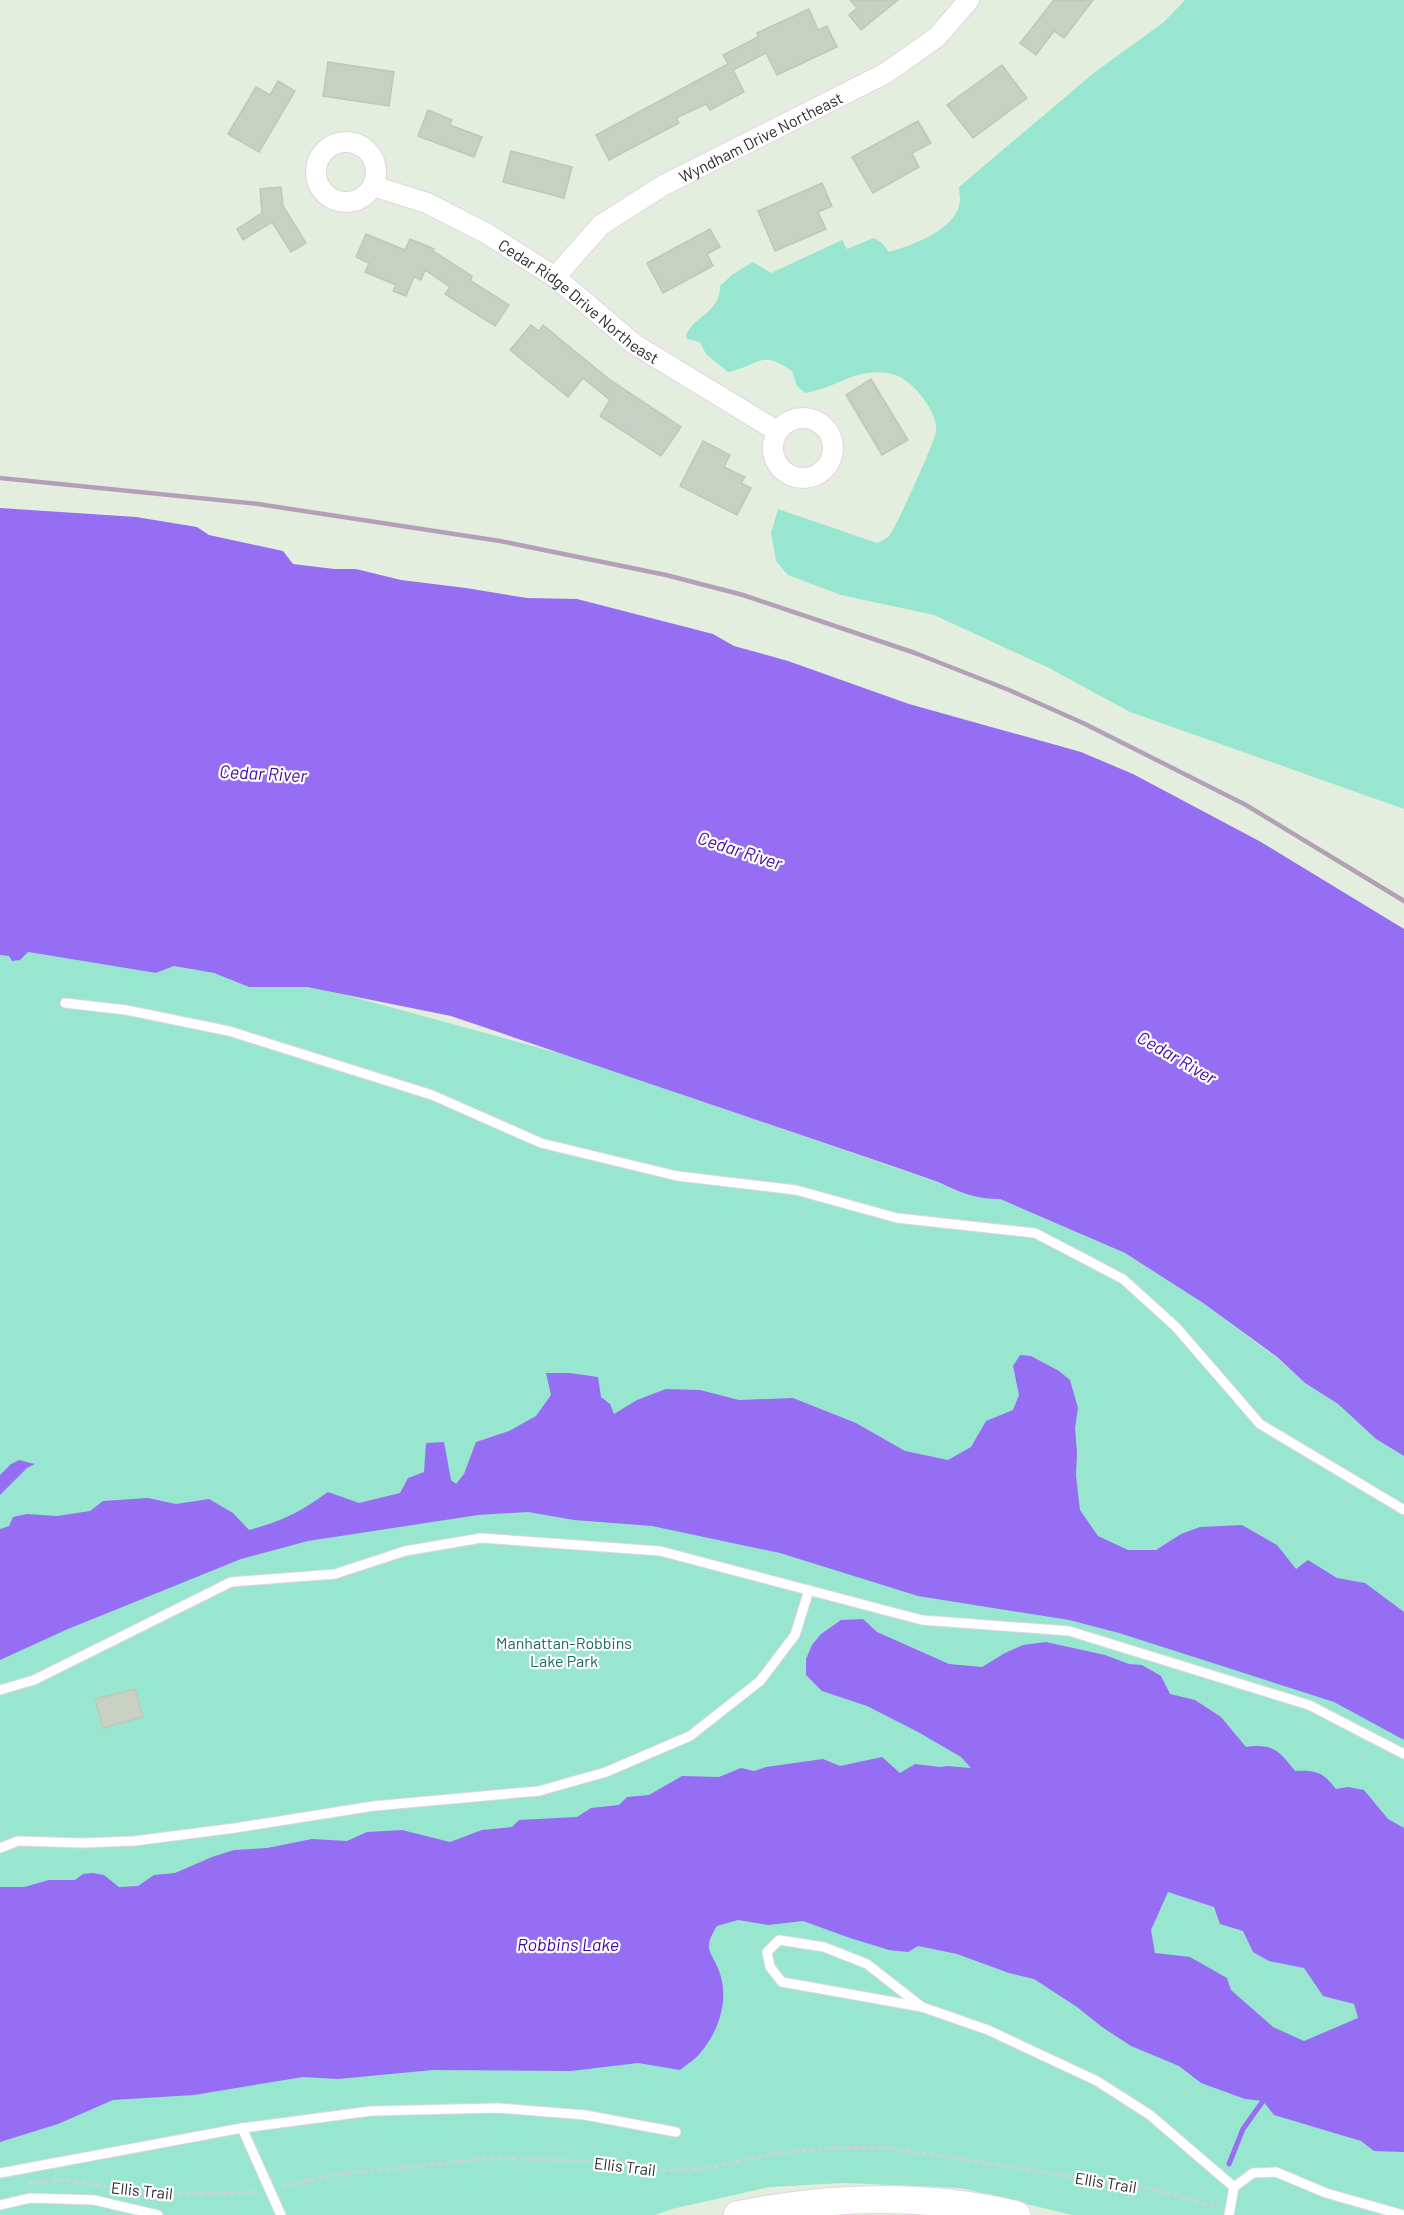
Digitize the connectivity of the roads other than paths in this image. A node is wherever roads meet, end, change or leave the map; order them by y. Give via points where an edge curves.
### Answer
1 (969, 0) edge
2 (374, 186) dead end
3 (555, 277) junction
4 (777, 431) dead end
5 (64, 1003) dead end
6 (1404, 1509) edge
7 (809, 1590) junction
8 (0, 1690) edge
9 (1404, 1754) edge
10 (0, 1848) edge
11 (922, 2007) junction
12 (242, 2128) junction
13 (676, 2132) dead end
14 (0, 2172) edge
15 (1234, 2187) junction
16 (0, 2205) edge
17 (1229, 2213) edge
18 (280, 2214) edge
19 (158, 2215) edge
20 (269, 2215) edge
21 (736, 2215) edge
22 (1017, 2215) edge
23 (1402, 2215) edge

1 - 3 street, Wyndham Drive Northeast via 937,37 886,72 662,186 601,225
2 - 3 street, Cedar Ridge Drive Northeast via 437,208 486,233
3 - 4 street, Cedar Ridge Drive Northeast via 634,344
5 - 6 lane via 126,1010 229,1031 432,1095 541,1143 677,1176 796,1190 897,1218 1035,1233 1123,1279 1176,1327 1260,1424
7 - 8 lane via 660,1551 481,1538 405,1551 335,1574 231,1582 34,1680
7 - 9 lane via 922,1620 1069,1630 1309,1705
7 - 10 lane via 795,1635 760,1681 690,1736 606,1772 539,1791 374,1806 134,1841 18,1841
11 - 11 lane via 782,1982 770,1967 767,1952 779,1940 825,1947 867,1964
11 - 15 lane via 988,2030 1096,2081 1150,2115
12 - 13 lane via 371,2111 498,2108 585,2115
12 - 14 lane
12 - 18 lane
15 - 17 lane
15 - 23 lane via 1253,2173 1276,2172 1326,2193
16 - 19 lane via 30,2198 94,2200
18 - 20 lane
21 - 22 street via 844,2202 927,2200

